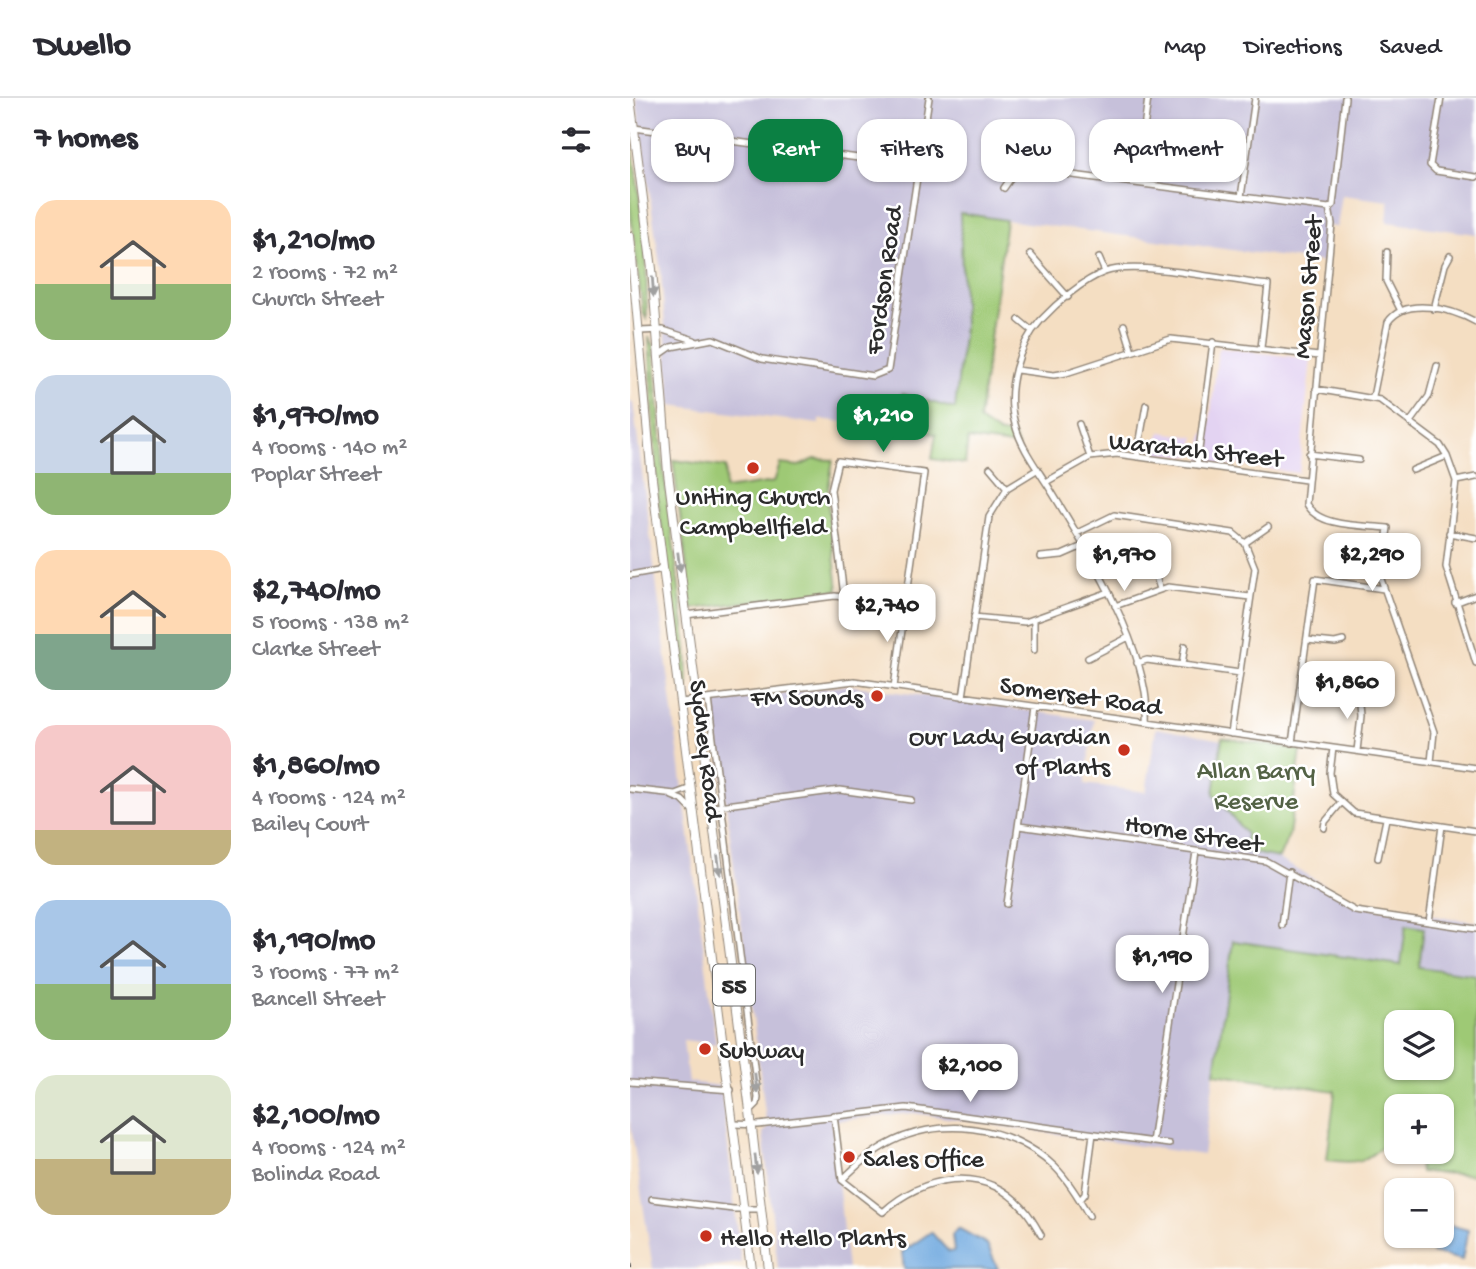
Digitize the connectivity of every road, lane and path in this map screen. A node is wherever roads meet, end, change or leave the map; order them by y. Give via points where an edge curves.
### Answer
1 (630, 98) edge
2 (929, 98) edge
3 (1148, 98) edge
4 (1255, 98) edge
5 (1345, 98) edge
6 (1441, 98) edge
7 (926, 119) edge
8 (634, 128) junction
9 (857, 158) edge
10 (1476, 177) edge
11 (916, 182) edge
12 (1137, 183) junction
13 (1004, 188) dead end
14 (1241, 197) junction
15 (1329, 208) junction
16 (630, 236) edge
17 (1387, 252) dead end
18 (1030, 254) dead end
19 (1450, 256) dead end
20 (1099, 258) dead end
21 (1105, 272) junction
22 (1068, 297) junction
23 (1400, 309) junction
24 (1434, 309) junction
25 (1019, 320) dead end
26 (1476, 322) edge
27 (1124, 325) dead end
28 (656, 330) junction
29 (1031, 330) junction
30 (640, 331) junction
31 (697, 341) junction
32 (1213, 342) junction
33 (1261, 348) junction
34 (1132, 351) junction
35 (659, 356) junction
36 (1319, 356) junction
37 (1437, 366) dead end
38 (1017, 370) junction
39 (1316, 389) junction
40 (1373, 397) junction
41 (1146, 405) dead end
42 (1410, 422) junction
43 (1079, 424) dead end
44 (1309, 454) junction
45 (1447, 456) junction
46 (1090, 457) junction
47 (1137, 457) junction
48 (1359, 460) dead end
49 (1197, 465) junction
50 (990, 468) dead end
51 (1038, 468) junction
52 (1413, 470) dead end
53 (1476, 477) edge
54 (1306, 480) junction
55 (1456, 481) junction
56 (1046, 482) junction
57 (1007, 488) junction
58 (1268, 527) dead end
59 (1077, 533) junction
60 (1449, 533) junction
61 (1476, 538) edge
62 (1245, 543) junction
63 (1085, 545) junction
64 (1041, 557) dead end
65 (663, 564) junction
66 (1154, 571) dead end
67 (648, 573) junction
68 (630, 575) edge
69 (1160, 589) junction
70 (1384, 589) junction
71 (666, 591) junction
72 (1109, 592) junction
73 (1476, 595) edge
74 (844, 596) junction
75 (1251, 597) junction
76 (1455, 603) junction
77 (906, 605) junction
78 (1115, 606) junction
79 (686, 615) junction
80 (974, 617) junction
81 (1034, 620) junction
82 (1127, 638) junction
83 (1307, 640) junction
84 (1343, 641) dead end
85 (1185, 646) dead end
86 (1034, 650) dead end
87 (1088, 658) dead end
88 (1476, 662) edge
89 (1137, 663) junction
90 (1182, 664) junction
91 (1240, 673) junction
92 (894, 687) junction
93 (1359, 691) dead end
94 (963, 697) junction
95 (708, 699) junction
96 (697, 701) junction
97 (681, 702) junction
98 (1035, 707) junction
99 (699, 713) junction
100 (1147, 722) junction
101 (710, 725) junction
102 (1231, 734) junction
103 (1292, 743) junction
104 (1333, 748) junction
105 (1357, 751) junction
106 (1431, 762) junction
107 (1476, 768) edge
108 (692, 788) junction
109 (630, 789) edge
110 (664, 794) junction
111 (911, 800) dead end
112 (1341, 803) junction
113 (721, 805) junction
114 (711, 807) junction
115 (695, 816) junction
116 (1386, 819) junction
117 (1019, 826) junction
118 (1442, 826) junction
119 (1324, 828) dead end
120 (1476, 831) edge
121 (1196, 852) junction
122 (1378, 858) dead end
123 (1289, 872) junction
124 (1007, 904) dead end
125 (1429, 922) junction
126 (1282, 925) dead end
127 (1476, 929) edge
128 (741, 958) junction
129 (731, 959) junction
130 (630, 1082) edge
131 (731, 1090) junction
132 (750, 1111) junction
133 (834, 1115) junction
134 (752, 1123) junction
135 (735, 1124) junction
136 (1093, 1134) junction
137 (1152, 1142) junction
138 (1169, 1144) dead end
139 (842, 1180) junction
140 (652, 1199) dead end
141 (1080, 1200) junction
142 (745, 1209) junction
143 (761, 1209) junction
144 (1089, 1216) dead end
145 (1041, 1235) dead end
146 (751, 1269) edge
147 (768, 1269) edge

1 - 8 highway, Sydney Road / 55
2 - 7 street
3 - 12 street
4 - 14 street
5 - 15 street, Mason Street via 1333,205
6 - 10 street via 1430,165 1436,171
8 - 9 street
8 -> 28 highway, Sydney Road / 55
11 - 31 street, Fordson Road via 891,362 884,373 873,376 768,360 717,340
12 - 13 street via 1018,168
12 - 14 street
14 - 15 street
15 - 36 street, Mason Street via 1332,224
16 - 30 highway, Sydney Road / 55
17 - 23 street via 1387,282
18 - 22 street
19 - 24 street
20 - 21 street
21 - 22 street
21 - 33 street via 1146,269 1268,285
22 - 29 street
23 - 24 street
23 - 40 street via 1388,322
24 - 26 street via 1463,314
25 - 29 street
27 - 34 street
28 - 30 street, Fordson Road
28 - 31 street, Fordson Road
28 - 35 highway, Sydney Road / 55
29 - 38 street
30 - 65 highway, Sydney Road / 55
31 - 35 street, Fordson Road via 671,347
32 - 33 street
32 - 34 street via 1171,339
32 - 49 street
33 - 36 street
34 - 38 street via 1066,373
35 -> 79 highway, Sydney Road / 55 via 666,457
36 - 39 street, Mason Street
37 - 42 street via 1429,396
38 - 51 street via 1013,418
39 - 40 street
39 - 44 street, Mason Street
40 - 42 street
41 - 47 street
42 - 45 street
43 - 46 street
44 - 48 street
44 - 54 street, Mason Street
45 - 52 street
45 - 55 street
46 - 47 street, Waratah Street
46 - 56 street, Waratah Street
47 - 49 street, Waratah Street
49 - 54 street, Waratah Street
50 - 57 street
51 - 56 street
51 - 57 street
53 - 55 street
54 - 70 street, Mason Street via 1306,504 1315,515 1388,528 1381,579
55 - 60 street
56 - 59 street
57 - 80 street via 989,517
58 - 62 street
59 - 62 street via 1114,515 1233,533
59 - 63 street
60 - 61 street
60 - 76 street via 1446,567
62 - 75 street via 1255,568
63 - 64 street via 1062,555
63 - 72 street
65 - 67 street
65 - 71 highway, Sydney Road / 55
66 - 69 street
67 - 68 street
67 - 71 street via 658,575
69 - 75 street
69 - 78 street
70 - 83 street via 1315,579
70 - 106 street via 1434,732
71 - 97 highway, Sydney Road / 55
72 - 78 street
72 - 81 street
73 - 76 street
74 - 77 street
74 - 77 street via 831,490 838,461 924,473
74 - 79 street
75 - 91 street
76 - 88 street
77 - 92 street
78 - 82 street
79 - 96 highway, Sydney Road / 55
80 - 81 street
80 - 94 street
81 - 86 street
82 - 87 street
82 - 89 street
83 - 84 street
83 - 103 street
85 - 90 street
89 - 90 street
89 - 100 street via 1148,699
90 - 91 street
91 - 102 street
92 - 94 street, Somerset Road
92 - 95 street, Somerset Road via 847,681
93 - 105 street
94 - 98 street, Somerset Road
95 - 96 street, Somerset Road
95 - 101 street, Sydney Road
96 - 97 street, Somerset Road
96 - 99 highway, Sydney Road / 55
97 - 108 highway, Sydney Road / 55
98 - 100 street, Somerset Road
98 - 117 street
99 - 101 street, Sydney Road
99 - 114 highway, Sydney Road / 55
100 - 102 street, Somerset Road
101 - 113 street, Sydney Road
102 - 103 street, Somerset Road
103 - 104 street, Somerset Road
104 - 105 street, Somerset Road
104 - 112 street via 1330,782
105 - 106 street, Somerset Road
106 - 107 street, Somerset Road
108 - 110 street
108 - 115 highway, Sydney Road / 55
109 - 110 street
110 - 115 street via 682,800
111 - 113 street via 840,790
112 - 116 street via 1354,813
112 - 119 street
113 - 114 street
113 - 128 street, Sydney Road
114 -> 129 highway, Sydney Road / 55
115 - 131 highway, Sydney Road / 55
116 - 118 street
116 - 122 street
117 - 121 street, Horne Street
117 - 124 street
118 - 120 street
118 - 125 street
121 - 123 street, Horne Street via 1266,861
121 - 137 street
123 - 125 street, Horne Street via 1354,911
123 - 126 street
125 - 127 street, Horne Street
128 - 129 street
128 -> 132 street, Sydney Road via 758,1098
129 - 132 highway, Sydney Road / 55
130 - 131 street
131 - 135 highway, Sydney Road / 55
132 - 134 highway, Sydney Road / 55
133 - 134 street
133 - 136 street via 906,1108
133 - 139 street
134 - 135 street
134 -> 143 highway, Sydney Road / 55
135 - 142 highway, Sydney Road / 55
136 - 137 street
136 - 141 street via 1085,1194
137 - 138 street
139 - 141 street via 864,1159 902,1137 930,1130 984,1129 1023,1143 1042,1156
139 - 145 street via 883,1212 918,1186 942,1180 980,1182 1024,1208
140 - 142 street
141 - 144 street
142 - 143 street
142 - 146 highway, Sydney Road / 55
143 - 147 highway, Sydney Road / 55

